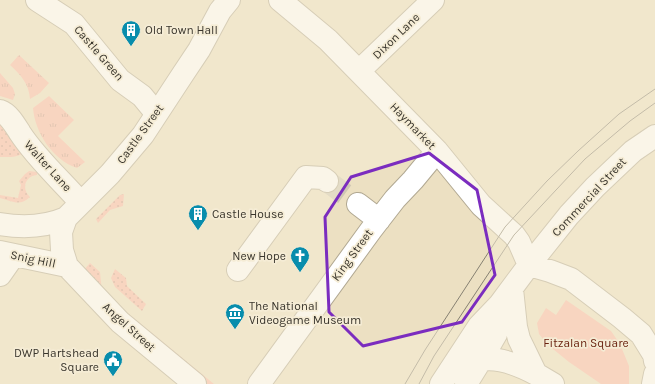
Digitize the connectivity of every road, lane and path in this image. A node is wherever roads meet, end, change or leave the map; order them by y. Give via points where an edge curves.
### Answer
1 (280, 0) edge
2 (433, 0) edge
3 (42, 1) edge
4 (223, 4) edge
5 (359, 71) junction
6 (0, 111) edge
7 (156, 113) junction
8 (655, 136) edge
9 (437, 151) junction
10 (327, 181) tunnel mouth
11 (358, 204) tunnel mouth
12 (74, 210) junction
13 (0, 224) edge
14 (375, 225) junction
15 (0, 232) edge
16 (7, 253) edge
17 (529, 265) junction
18 (67, 266) junction
19 (238, 270) dead end
20 (0, 275) edge
21 (506, 297) junction
22 (481, 360) junction
23 (655, 361) edge
24 (655, 374) edge
25 (545, 379) edge
26 (195, 384) edge
27 (259, 384) edge
28 (441, 384) edge
29 (466, 384) edge
30 (653, 384) edge

1 - 5 street, Haymarket via 328,40
2 - 5 street, Dixon Lane
3 - 7 street, Castle Green via 74,24 120,80 142,96
4 - 7 street, Castle Street via 199,50
5 - 9 street, Haymarket
6 - 12 street, Walter Lane via 13,122
7 - 12 street, Castle Street via 129,152
8 - 17 street, Commercial Street via 633,151 595,187
9 - 14 street, King Street via 395,198
9 - 17 street, Haymarket via 481,204 519,242
10 - 19 street via 323,178 306,177
11 - 14 street
12 - 13 street via 54,223 35,226
12 - 18 street via 61,232 62,250
14 - 27 street, King Street
15 - 16 street via 9,244
16 - 18 street, Snig Hill
16 - 20 street
17 - 21 street, Commercial Street
17 - 23 street via 572,280 609,308 641,334 654,354
18 - 26 street, Angel Street via 120,322
21 - 22 street via 496,334
21 - 25 street via 519,340
21 - 28 street, Commercial Street via 479,326
22 - 25 street via 489,358 516,365
22 - 29 street
24 - 30 street

